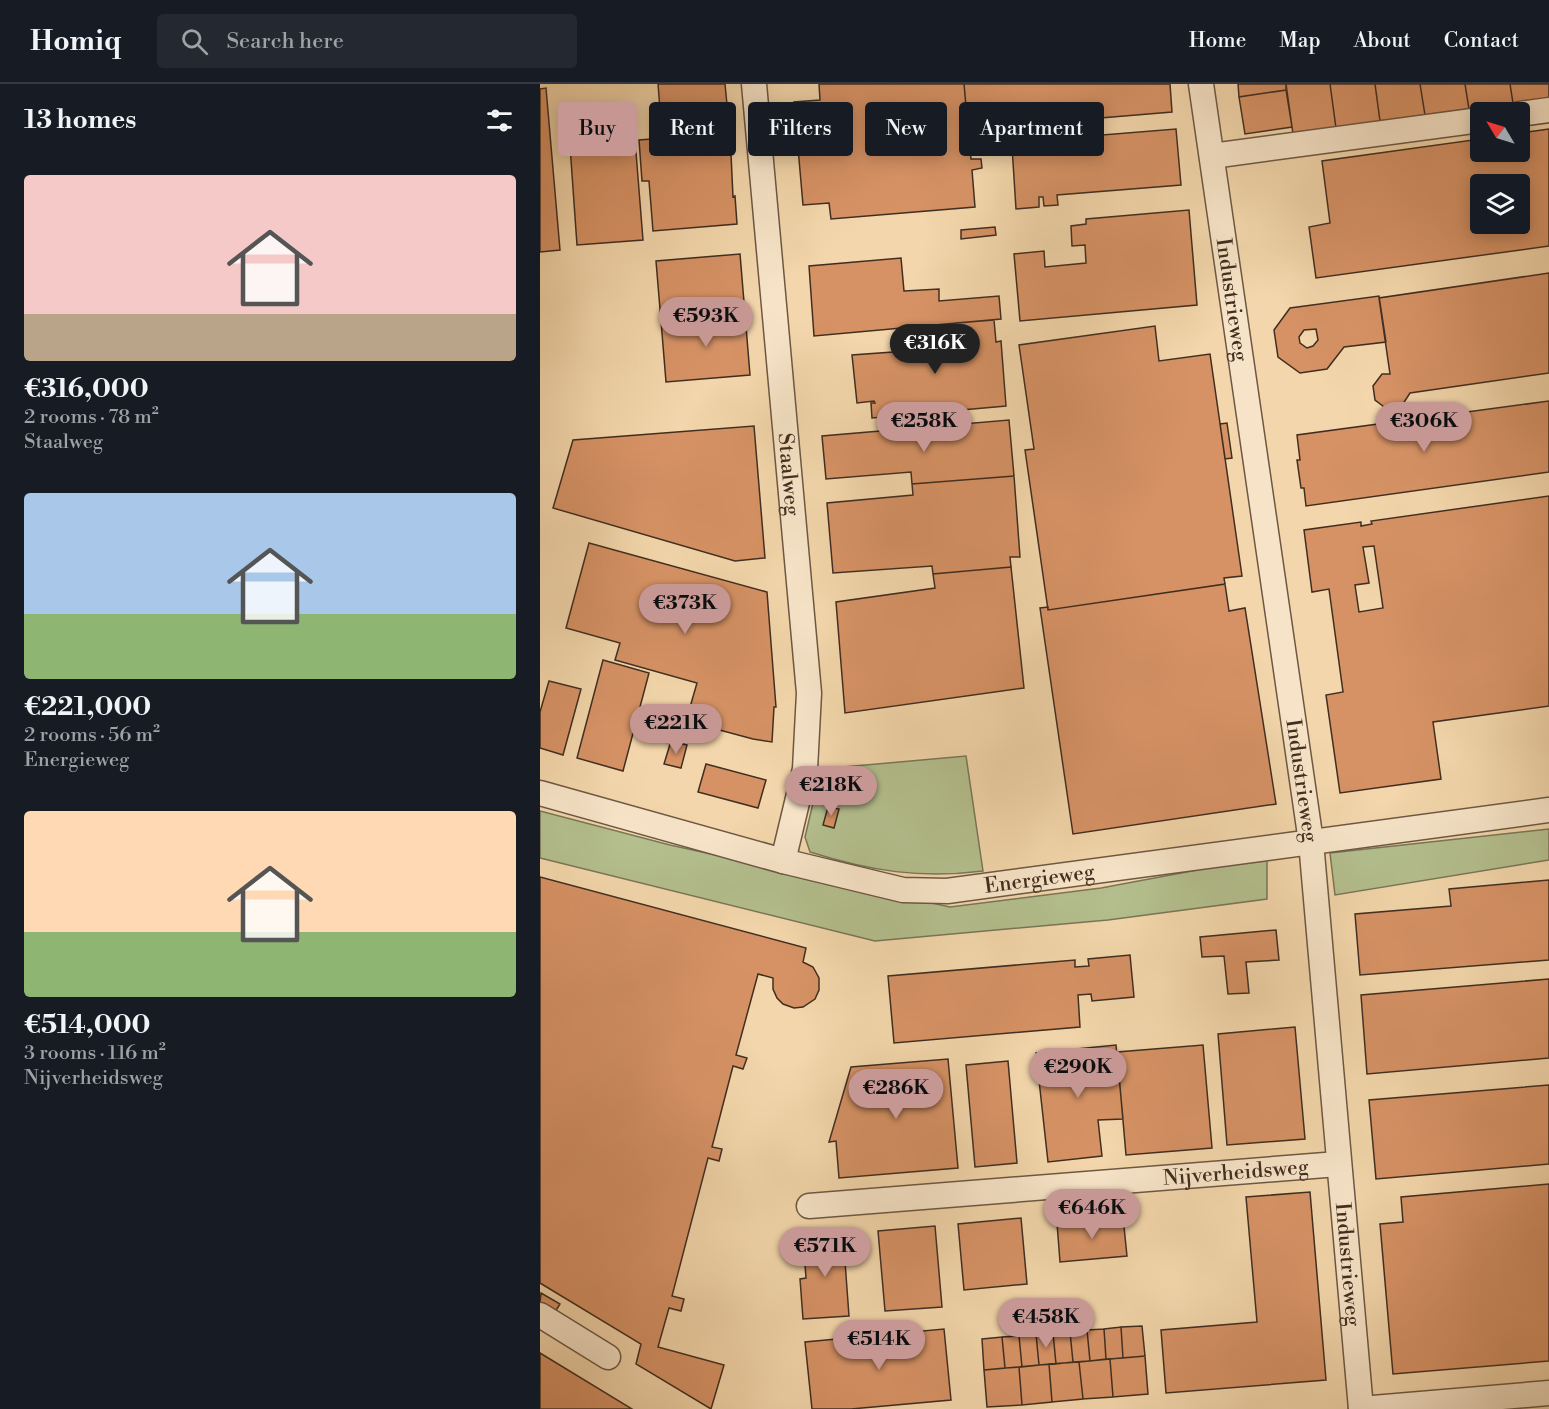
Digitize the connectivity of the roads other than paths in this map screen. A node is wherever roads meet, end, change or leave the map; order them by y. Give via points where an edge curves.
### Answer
1 (754, 84) edge
2 (1201, 84) edge
3 (1549, 110) edge
4 (1530, 113) edge
5 (1470, 121) edge
6 (1212, 156) junction
7 (540, 793) edge
8 (1549, 810) edge
9 (1311, 842) junction
10 (783, 861) junction
11 (1338, 1164) junction
12 (809, 1206) dead end
13 (540, 1315) edge
14 (608, 1357) dead end
15 (1549, 1392) edge
16 (1361, 1409) edge

1 - 10 street, Staalweg via 809,693 805,769
2 - 6 street, Industrieweg
3 - 4 street
5 - 6 street
6 - 9 street, Industrieweg
7 - 10 street, Energieweg
8 - 9 street, Energieweg
9 - 10 street, Energieweg via 947,891 903,890
9 - 11 street, Industrieweg
11 - 12 street, Nijverheidsweg
11 - 16 street, Industrieweg
13 - 14 street
15 - 16 street

